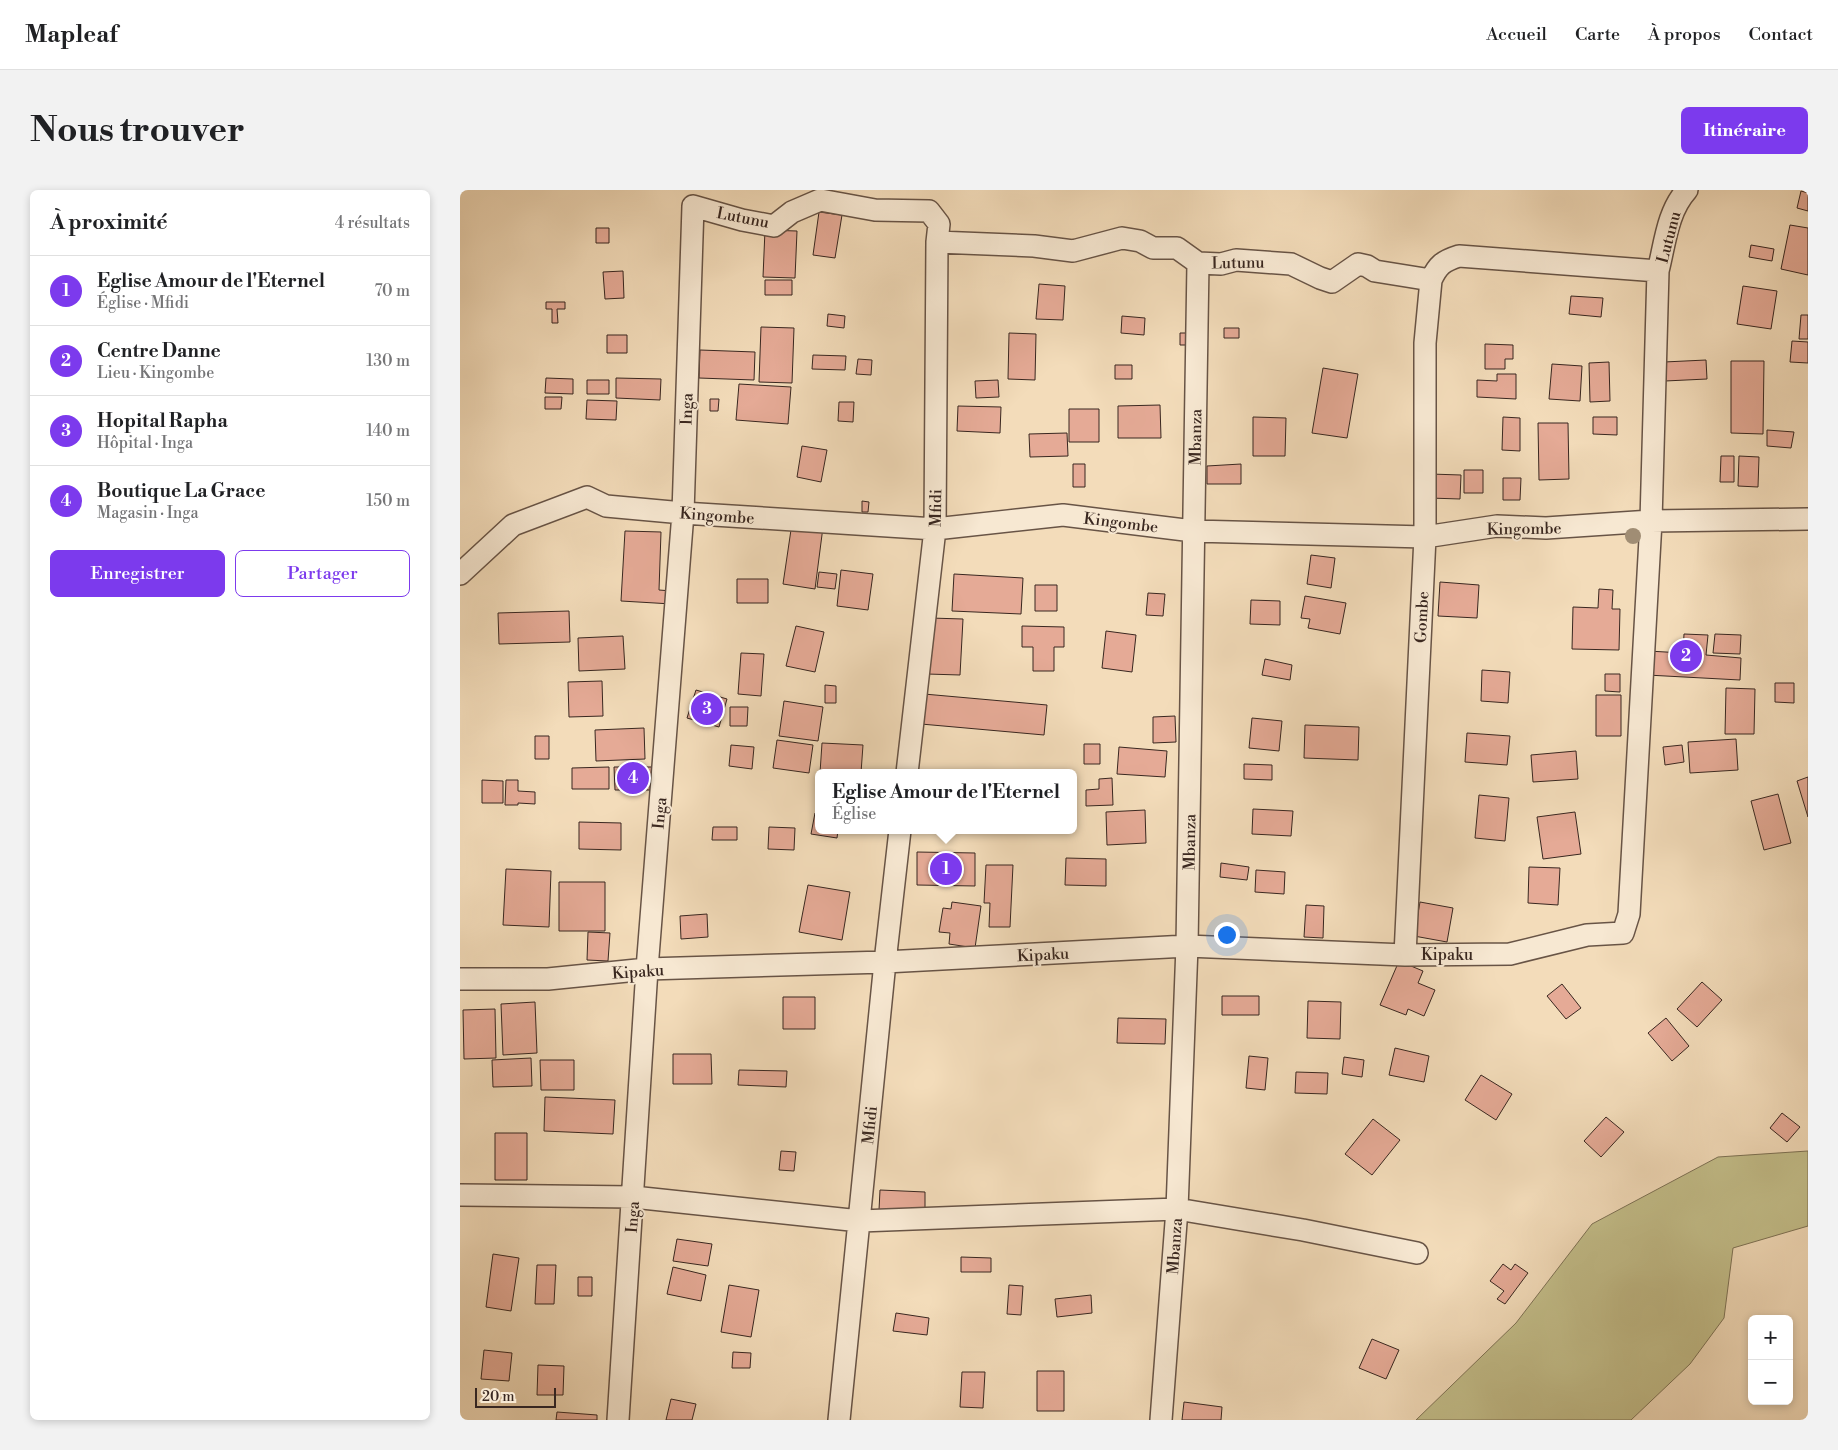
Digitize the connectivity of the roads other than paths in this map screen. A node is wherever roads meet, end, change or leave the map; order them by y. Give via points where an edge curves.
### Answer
1 (1687, 190) edge
2 (693, 206) joint
3 (937, 242) junction
4 (1198, 263) junction
5 (1658, 271) junction
6 (1431, 280) junction
7 (683, 513) junction
8 (1808, 519) edge
9 (1651, 521) junction
10 (935, 529) junction
11 (1193, 531) junction
12 (1425, 537) junction
13 (460, 574) edge
14 (907, 769) edge
15 (900, 834) edge
16 (1187, 946) junction
17 (1405, 955) junction
18 (885, 962) junction
19 (647, 969) junction
20 (460, 978) edge
21 (460, 1195) edge
22 (633, 1197) junction
23 (1177, 1209) junction
24 (860, 1221) junction
25 (1417, 1252) dead end
26 (618, 1420) edge
27 (839, 1420) edge
28 (1161, 1420) edge

1 - 5 street, Lutunu via 1672,213
2 - 3 street, Lutunu via 774,226 792,212 820,200 875,210 929,211 939,224
2 - 7 street, Inga
3 - 4 street, Lutunu via 1072,251 1122,238 1140,240 1153,248 1178,248
3 - 10 street, Mfidi
4 - 6 street, Lutunu via 1221,264 1236,260 1291,264 1332,282 1358,264 1375,271
4 - 11 street, Mbanza
5 - 6 street, Lutunu via 1459,256 1436,268
5 - 9 street
6 - 12 street, Gombe via 1424,343
7 - 10 street, Kingombe
7 - 13 street, Kingombe via 606,506 587,498 513,525
7 - 19 street, Inga
8 - 9 street, Kingombe
9 - 12 street, Kingombe via 1546,528 1497,526
9 - 17 street, Kipaku via 1629,914 1623,933 1586,935 1510,954
10 - 11 street, Kingombe via 1062,515
10 - 14 street, Mfidi
11 - 12 street, Kingombe
11 - 16 street, Mbanza
12 - 17 street, Gombe
15 - 18 street, Mfidi
16 - 17 street, Kipaku
16 - 18 street, Kipaku
16 - 23 street, Mbanza
18 - 19 street, Kipaku
18 - 24 street, Mfidi
19 - 20 street, Kipaku via 548,979
19 - 22 street, Inga
21 - 22 street
22 - 24 street
22 - 26 street, Inga
23 - 24 street
23 - 25 street
23 - 28 street, Mbanza
24 - 27 street, Mfidi

